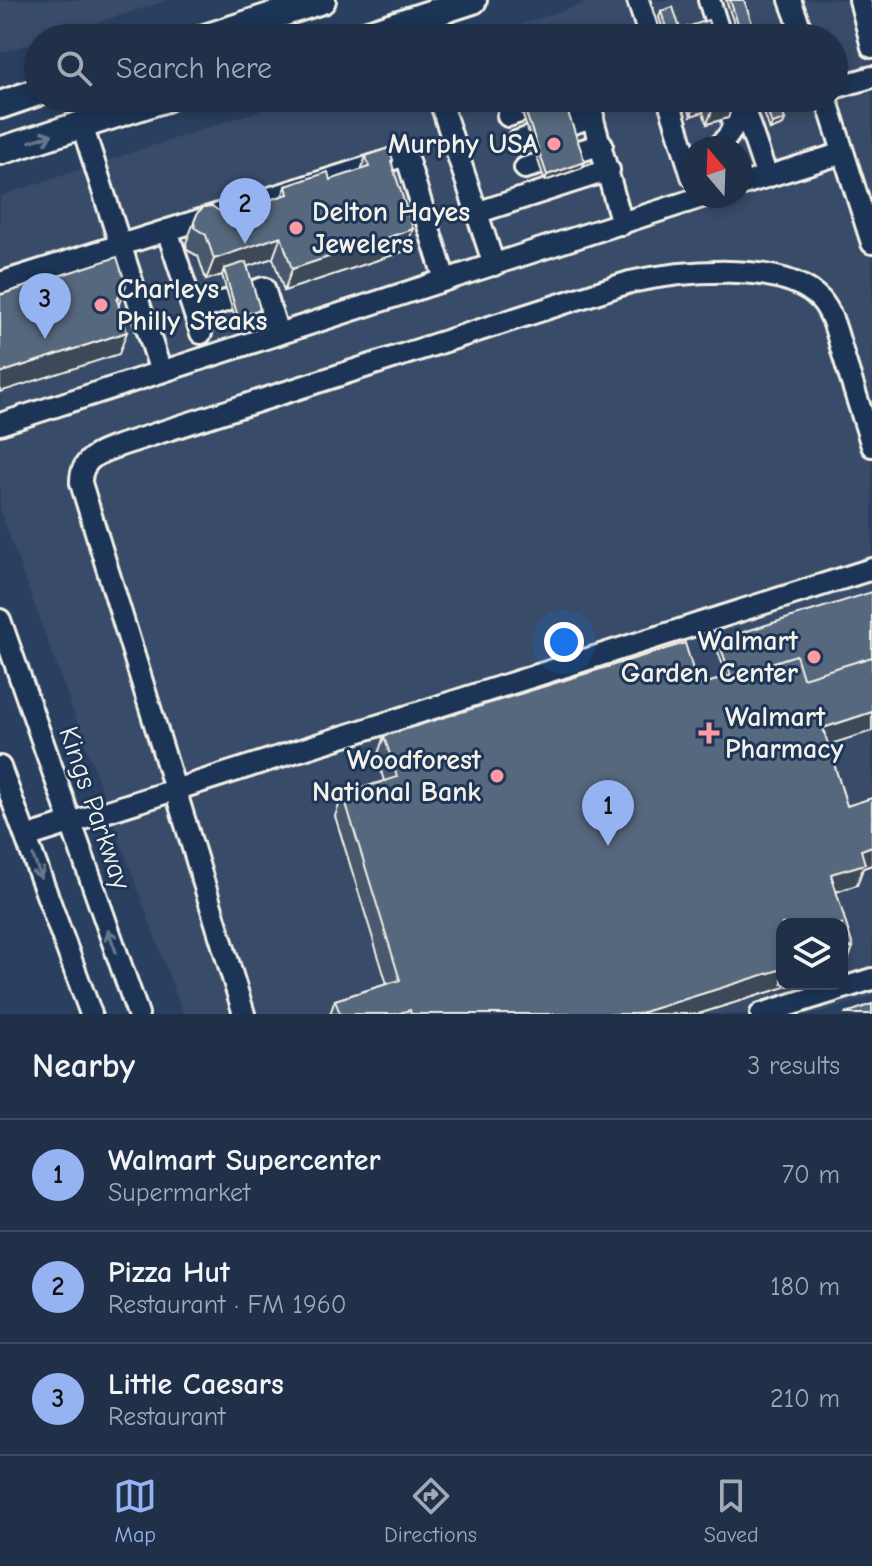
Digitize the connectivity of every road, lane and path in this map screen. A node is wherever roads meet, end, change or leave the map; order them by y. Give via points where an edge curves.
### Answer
1 (322, 0) edge
2 (473, 0) edge
3 (638, 0) edge
4 (709, 0) edge
5 (790, 0) edge
6 (860, 0) edge
7 (248, 24) edge
8 (425, 24) edge
9 (646, 24) edge
10 (716, 24) edge
11 (799, 24) edge
12 (872, 47) edge
13 (872, 77) edge
14 (848, 84) edge
15 (24, 97) edge
16 (0, 105) edge
17 (122, 112) edge
18 (444, 112) edge
19 (584, 112) edge
20 (592, 112) edge
21 (673, 112) edge
22 (730, 112) edge
23 (741, 112) edge
24 (830, 112) edge
25 (82, 125) junction
26 (568, 125) edge
27 (681, 136) edge
28 (730, 136) edge
29 (743, 136) edge
30 (602, 144) junction
31 (0, 151) edge
32 (577, 152) edge
33 (843, 153) junction
34 (752, 156) edge
35 (609, 170) junction
36 (767, 177) junction
37 (752, 181) edge
38 (680, 204) edge
39 (476, 213) junction
40 (622, 224) junction
41 (167, 230) junction
42 (872, 243) edge
43 (120, 245) junction
44 (494, 265) junction
45 (445, 280) junction
46 (0, 283) edge
47 (251, 292) edge
48 (229, 300) edge
49 (194, 311) junction
50 (201, 333) dead end
51 (278, 334) junction
52 (161, 372) junction
53 (0, 424) edge
54 (872, 446) edge
55 (872, 569) edge
56 (0, 620) edge
57 (0, 767) edge
58 (175, 788) junction
59 (71, 821) junction
60 (26, 837) junction
61 (872, 979) edge
62 (91, 1014) edge
63 (138, 1014) edge
64 (244, 1014) edge
65 (761, 1014) edge

1 - 7 main road
2 - 8 main road
3 - 9 street
4 - 10 street
5 - 11 street
6 - 12 street
13 - 14 street
15 - 16 main road
17 - 25 main road
18 - 39 street
19 - 26 street
20 - 30 street
21 - 27 street
22 - 28 street via 734,126
23 - 29 street
24 - 33 street
31 -> 25 main road
25 - 43 street
30 - 32 street
30 - 35 street
33 - 36 street
33 - 42 street
34 - 36 street
35 - 39 street
35 - 40 street
36 - 37 street
38 - 40 street
39 - 44 street
40 - 44 street
41 - 43 street
41 - 45 street via 406,155
41 - 49 street
43 - 46 street
43 - 52 street
44 - 45 street
45 - 51 street
47 - 51 street via 264,288
48 - 49 street
49 - 50 street
51 - 52 street
52 - 53 street
54 - 58 street via 833,322 820,298 795,283 711,271 630,282 103,451 84,465 81,483
55 - 58 street
56 - 59 street, Kings Parkway
57 - 60 street
58 - 59 street
58 - 64 street
59 - 60 street
63 -> 59 street, Kings Parkway
60 -> 62 street
61 - 65 street

